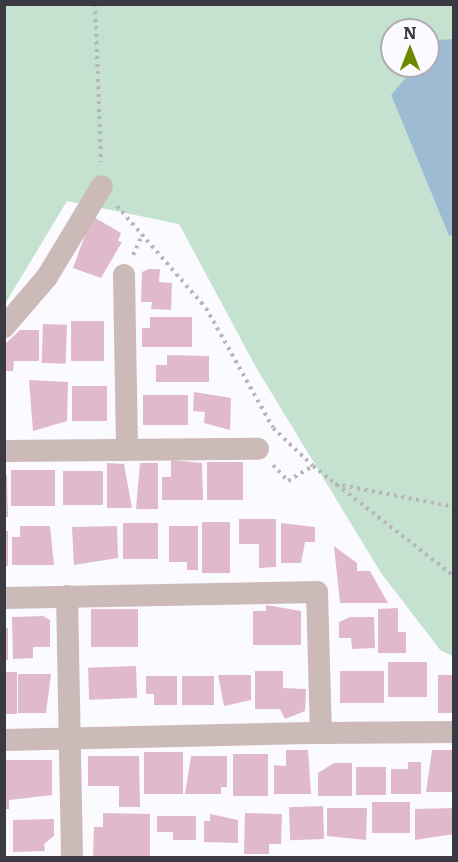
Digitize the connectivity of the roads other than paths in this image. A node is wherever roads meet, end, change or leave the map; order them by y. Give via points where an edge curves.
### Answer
1 (102, 186) road end
2 (123, 276) dead end
3 (4, 327) edge
4 (258, 449) road end
5 (127, 450) junction
6 (4, 452) edge
7 (67, 596) junction
8 (4, 598) edge
9 (453, 732) edge
10 (321, 733) junction
11 (70, 738) junction
12 (4, 740) edge
13 (72, 858) edge

1 - 3 street via 47,277
2 - 5 street
4 - 5 street
5 - 6 street
7 - 8 street
7 - 10 street via 317,592
7 - 11 street
9 - 10 street
10 - 11 street
11 - 12 street
11 - 13 street

